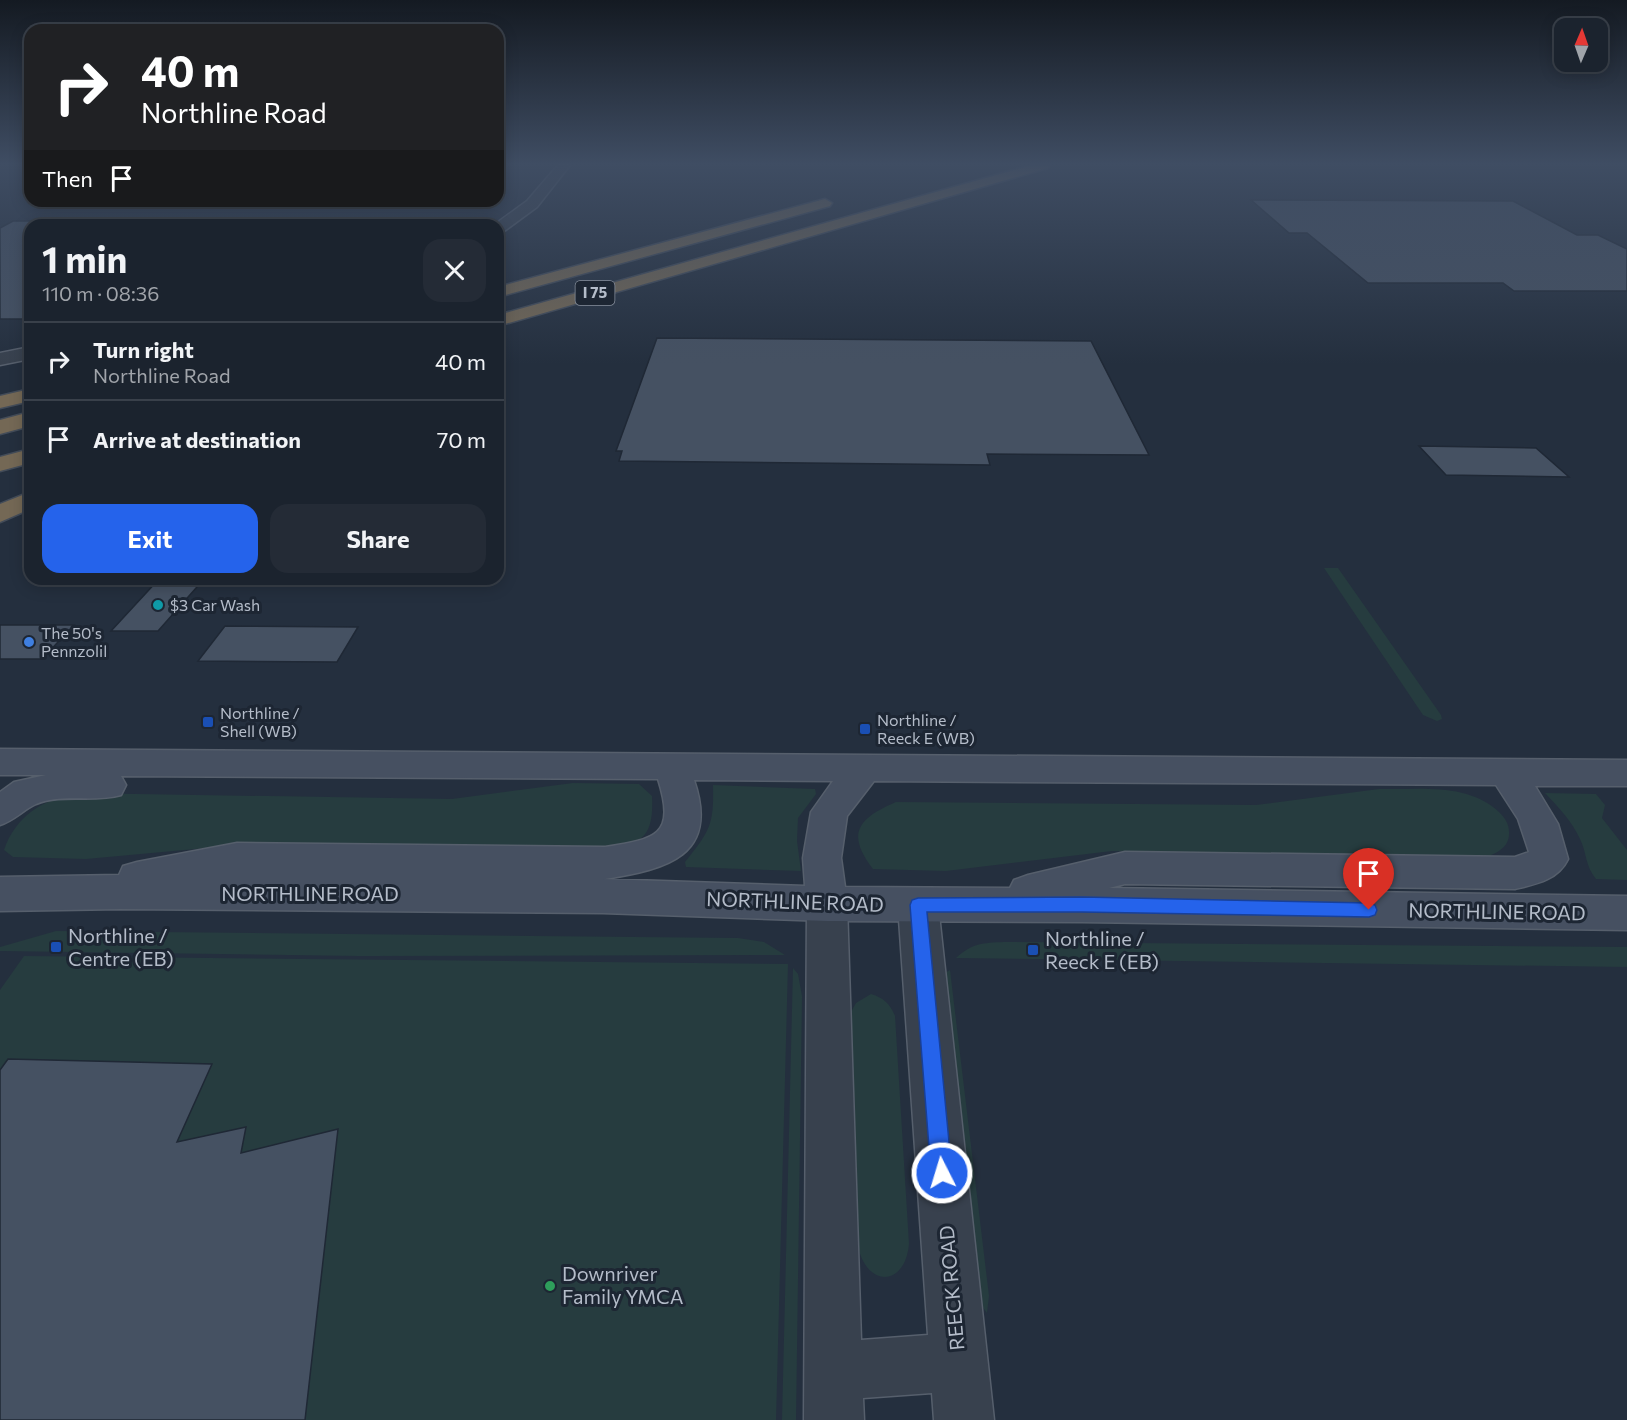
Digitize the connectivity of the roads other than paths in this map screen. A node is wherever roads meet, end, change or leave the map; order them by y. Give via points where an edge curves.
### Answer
1 (723, 231) edge
2 (811, 231) edge
3 (658, 249) junction
4 (692, 265) junction
5 (504, 281) edge
6 (504, 290) edge
7 (504, 319) edge
8 (504, 330) edge
9 (24, 354) edge
10 (0, 359) edge
11 (24, 396) edge
12 (0, 402) edge
13 (24, 421) edge
14 (0, 427) edge
15 (24, 458) edge
16 (0, 464) edge
17 (24, 502) edge
18 (0, 514) edge
19 (0, 762) edge
20 (521, 766) junction
21 (672, 767) junction
22 (864, 768) junction
23 (1506, 773) junction
24 (1627, 773) edge
25 (0, 811) edge
26 (62, 893) junction
27 (0, 894) edge
28 (827, 904) junction
29 (979, 904) junction
30 (918, 905) junction
31 (1627, 913) edge
32 (959, 1362) junction
33 (834, 1395) edge
34 (964, 1420) edge

1 - 3 highway, I 75
2 - 4 highway, I 75
3 - 5 highway
3 - 6 highway, I 75
4 - 7 highway, I 75
4 - 8 highway
9 - 10 street
11 - 12 highway
13 - 14 highway
15 - 16 highway
17 - 18 highway
19 - 20 main road
20 - 21 main road
20 - 25 main road via 440,787 63,786 27,792
21 - 22 main road
21 - 26 main road via 684,814 680,831 673,842 654,853 631,859 237,859
22 - 23 main road
22 - 28 main road via 830,812 822,858
23 - 24 main road
23 - 29 main road via 1546,838 1549,859 1532,869 1515,873 1125,868
26 - 27 main road, NORTHLINE ROAD
26 - 28 main road, NORTHLINE ROAD via 603,896
28 - 30 main road, NORTHLINE ROAD
28 - 33 street
29 - 30 main road, NORTHLINE ROAD
29 - 31 main road, NORTHLINE ROAD
30 - 32 street, REECK ROAD
32 - 33 street
32 - 34 street, REECK ROAD

